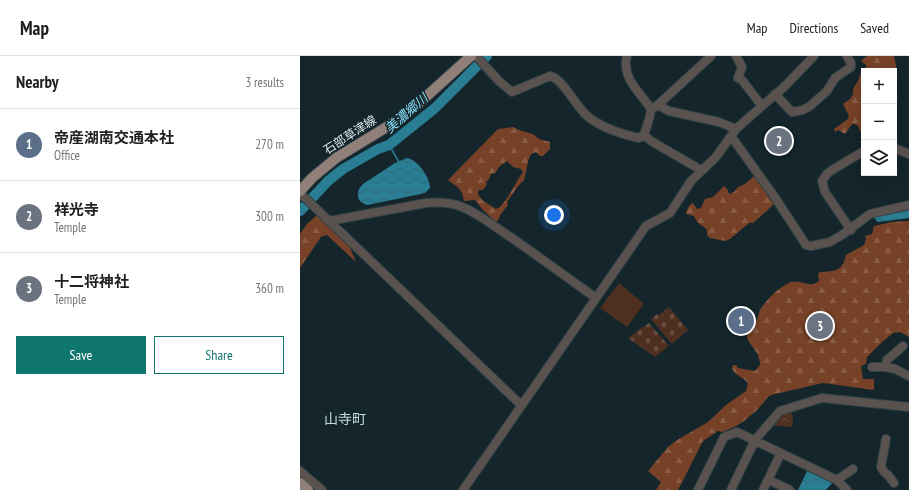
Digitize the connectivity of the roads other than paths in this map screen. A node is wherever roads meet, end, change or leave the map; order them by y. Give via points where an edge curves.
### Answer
1 (475, 56) edge
2 (627, 56) edge
3 (711, 56) edge
4 (736, 56) edge
5 (814, 56) edge
6 (847, 56) edge
7 (775, 94) junction
8 (762, 106) junction
9 (654, 107) junction
10 (734, 133) junction
11 (644, 135) junction
12 (897, 149) edge
13 (861, 153) edge
14 (909, 154) edge
15 (701, 170) junction
16 (301, 193) edge
17 (909, 205) edge
18 (329, 221) junction
19 (851, 230) junction
20 (596, 298) junction
21 (903, 346) dead end
22 (886, 366) junction
23 (872, 367) dead end
24 (909, 376) edge
25 (522, 405) junction
26 (909, 407) edge
27 (886, 439) dead end
28 (755, 440) junction
29 (782, 453) junction
30 (853, 469) dead end
31 (300, 471) edge
32 (768, 480) junction
33 (837, 480) junction
34 (300, 483) edge
35 (894, 483) dead end
36 (308, 490) edge
37 (322, 490) edge
38 (463, 490) edge
39 (698, 490) edge
40 (731, 490) edge
41 (763, 490) edge
42 (790, 490) edge
43 (847, 490) edge

1 - 11 street via 512,92 554,76 586,115 601,125 635,138
1 - 16 main road, 石部草津線 via 403,115 336,158 312,178
2 - 9 street via 626,68 630,81
3 - 9 street
4 - 8 street via 742,67 738,78
5 - 7 street
6 - 7 street via 851,67 835,78 827,91 804,110 792,112
7 - 8 street
8 - 10 street
9 - 10 street via 719,122
9 - 11 street
10 - 15 street via 716,157
10 - 19 street via 806,245 830,242
11 - 15 street
12 - 14 street
13 - 19 street via 832,170 822,181 825,192
15 - 20 street via 670,213 646,226
16 - 18 street
17 - 19 street via 870,214
18 - 20 street via 426,203 454,204 483,219
18 - 25 street
20 - 25 street
21 - 22 street via 887,360
22 - 23 street
22 - 24 street
25 - 38 street
26 - 28 street via 822,398 780,411
27 - 35 street via 882,467
28 - 29 street
28 - 39 street via 737,432 724,437
28 - 40 street
29 - 32 street
29 - 33 street
30 - 33 street
31 - 37 street
32 - 41 street
32 - 42 street
33 - 43 street
34 - 36 main road

